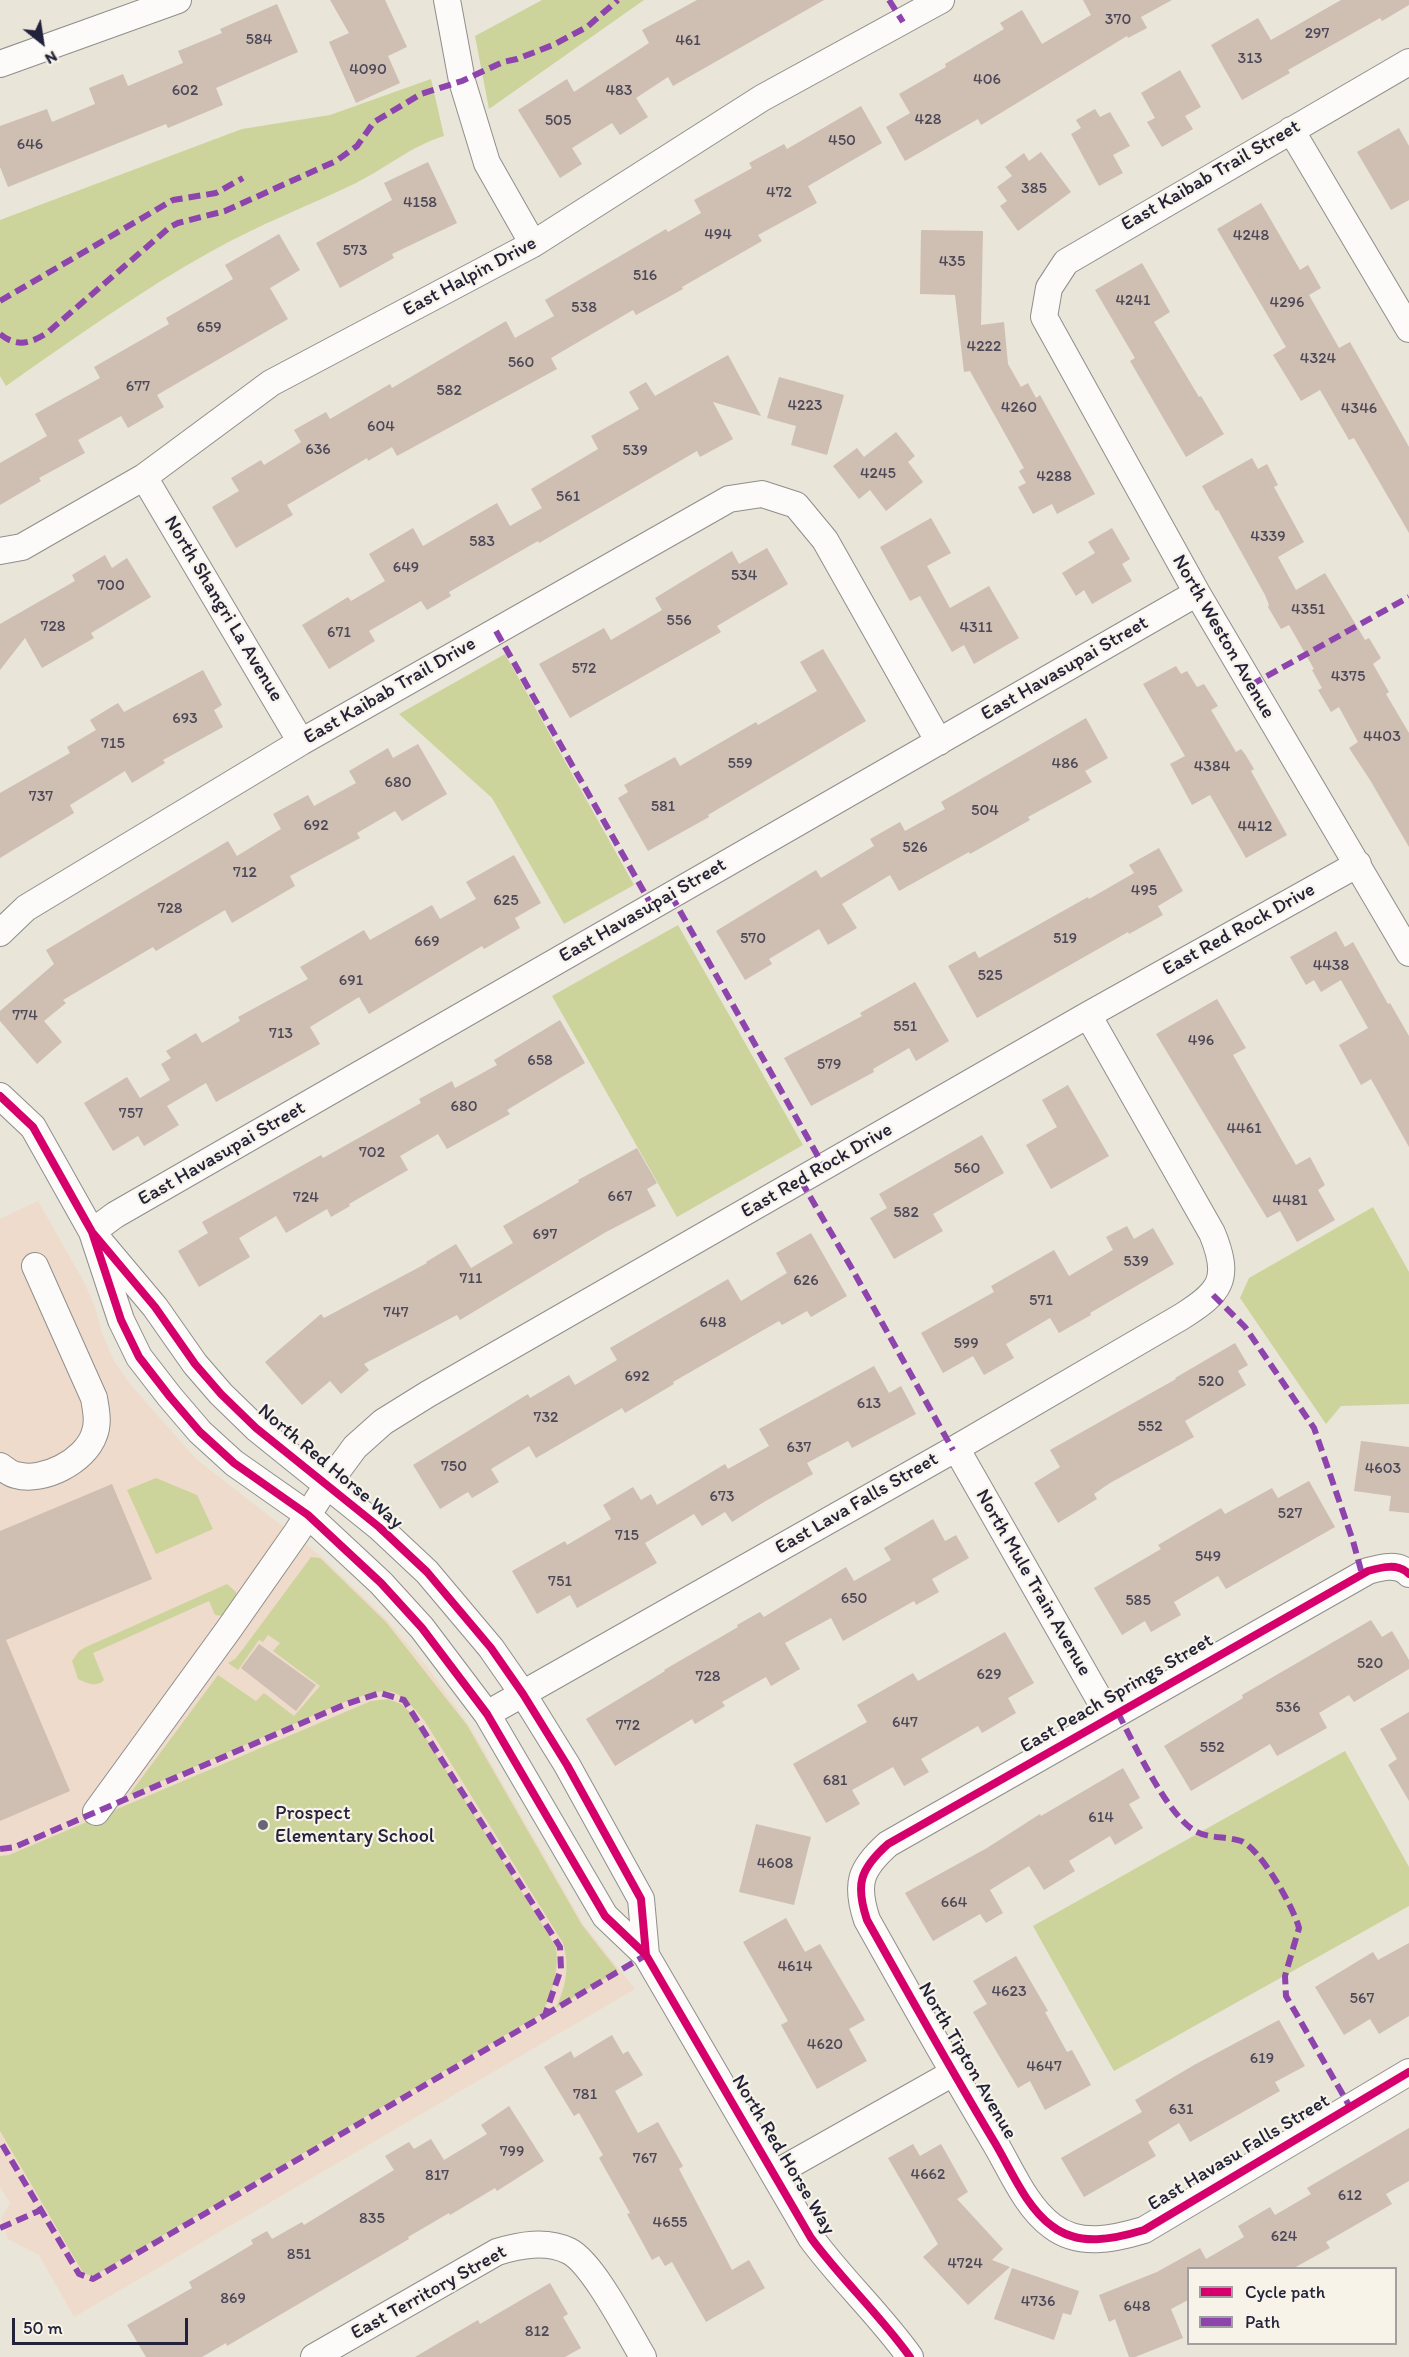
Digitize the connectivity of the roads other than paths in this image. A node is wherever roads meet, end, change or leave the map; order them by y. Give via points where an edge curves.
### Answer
1 (178, 0) edge
2 (447, 0) edge
3 (941, 0) edge
4 (1409, 62) edge
5 (0, 64) edge
6 (1291, 130) junction
7 (533, 244) junction
8 (1044, 317) joint
9 (1409, 329) edge
10 (144, 477) junction
11 (0, 551) edge
12 (1197, 593) junction
13 (939, 741) junction
14 (301, 742) junction
15 (1358, 864) junction
16 (0, 933) edge
17 (1409, 953) edge
18 (1088, 1014) junction
19 (0, 1096) edge
20 (92, 1232) junction
21 (35, 1266) dead end
22 (956, 1448) junction
23 (0, 1466) edge
24 (327, 1485) junction
25 (308, 1515) junction
26 (1407, 1572) edge
27 (523, 1694) junction
28 (488, 1714) junction
29 (1110, 1718) junction
30 (96, 1812) dead end
31 (861, 1878) joint
32 (646, 1955) junction
33 (1409, 2072) edge
34 (953, 2073) junction
35 (774, 2174) junction
36 (1079, 2239) joint
37 (314, 2357) edge
38 (643, 2357) edge
39 (910, 2357) edge

1 - 5 street
2 - 7 street via 462,81 487,163
3 - 7 street, East Halpin Drive via 762,98
4 - 6 street, East Kaibab Trail Street
6 - 8 street, East Kaibab Trail Street via 1066,262 1048,288
6 - 9 street
7 - 10 street, East Halpin Drive via 271,383
8 - 12 street, North Weston Avenue
10 - 11 street, East Halpin Drive via 22,547
10 - 14 street, North Shangri La Avenue
12 - 13 street, East Havasupai Street
12 - 15 street, North Weston Avenue
13 - 14 street, East Kaibab Trail Drive via 825,540 796,505 762,494 729,499
13 - 20 street, East Havasupai Street via 115,1215
14 - 16 street, East Kaibab Trail Drive via 26,908
15 - 17 street, North Weston Avenue
15 - 18 street, East Red Rock Drive
18 - 22 street, East Lava Falls Street via 1212,1233 1222,1265 1218,1283 1212,1295 1191,1311
18 - 24 street, East Red Rock Drive via 428,1394 383,1422 355,1447
19 - 20 street, North Red Horse Way via 33,1127
20 - 24 street, North Red Horse Way via 221,1394
20 - 25 street, North Red Horse Way via 121,1320 140,1357 200,1432 234,1463
21 - 23 street via 94,1398 95,1434 75,1461 41,1476 14,1475
22 - 27 street, East Lava Falls Street
22 - 29 street, North Mule Train Avenue
24 - 25 street, East Red Rock Drive
24 - 27 street, North Red Horse Way via 426,1572 491,1648
25 - 28 street, North Red Horse Way via 423,1628
25 - 30 street, East Red Rock Drive
26 - 29 street, East Peach Springs Street via 1386,1566 1368,1571
27 - 28 street, East Lava Falls Street
27 - 32 street, North Red Horse Way via 641,1899
28 - 32 street, North Red Horse Way via 605,1916
29 - 31 street, East Peach Springs Street via 888,1844 871,1859
31 - 34 street, North Tipton Avenue via 860,1899 867,1920
32 - 35 street, North Red Horse Way
33 - 36 street, East Havasu Falls Street via 1144,2230 1112,2239
34 - 35 street
34 - 36 street, North Tipton Avenue via 1031,2204 1052,2227
35 - 39 street, North Red Horse Way via 811,2238
37 - 38 street, East Territory Street via 497,2252 522,2245 549,2245 571,2252 591,2272

